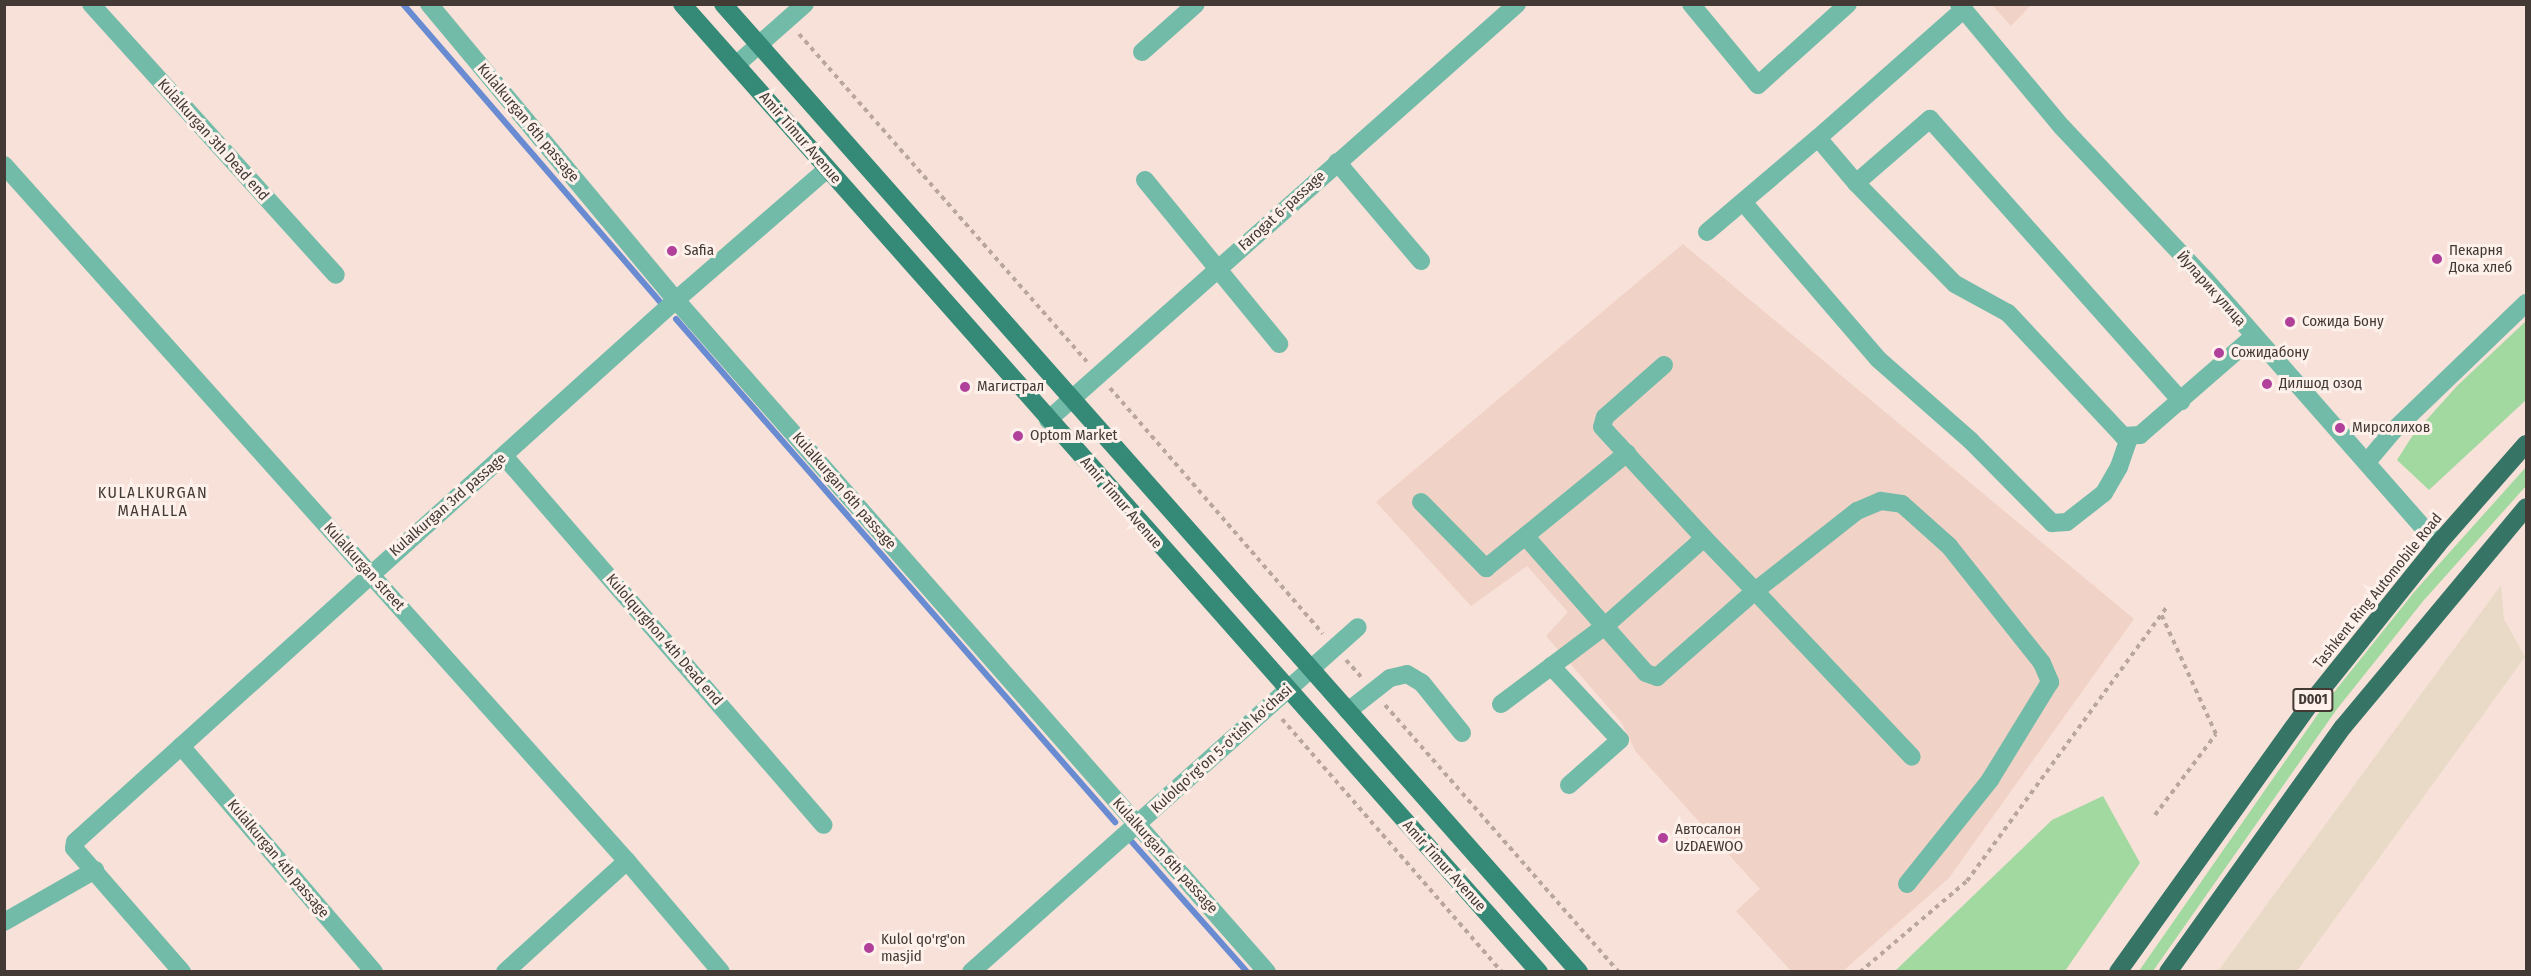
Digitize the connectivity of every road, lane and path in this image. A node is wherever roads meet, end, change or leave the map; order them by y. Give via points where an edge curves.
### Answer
1 (91, 4) edge
2 (429, 4) edge
3 (682, 4) edge
4 (723, 4) edge
5 (805, 4) edge
6 (1196, 4) edge
7 (1517, 4) edge
8 (1691, 4) edge
9 (1848, 4) edge
10 (1961, 7) edge
11 (787, 20) junction
12 (758, 44) junction
13 (1142, 52) dead end
14 (736, 65) junction
15 (1818, 138) junction
16 (1337, 162) junction
17 (4, 165) edge
18 (827, 169) junction
19 (1145, 180) dead end
20 (1856, 183) junction
21 (1743, 202) junction
22 (1707, 232) dead end
23 (1421, 261) dead end
24 (1216, 270) junction
25 (336, 275) dead end
26 (676, 300) junction
27 (2526, 303) edge
28 (2254, 336) junction
29 (1279, 344) dead end
30 (1664, 365) dead end
31 (1098, 375) junction
32 (1072, 398) junction
33 (2181, 401) junction
34 (1048, 420) junction
35 (2129, 438) junction
36 (2526, 444) edge
37 (1626, 453) junction
38 (504, 456) junction
39 (2367, 462) junction
40 (1421, 502) dead end
41 (2526, 507) edge
42 (1526, 537) junction
43 (1704, 538) junction
44 (2438, 544) junction
45 (370, 574) junction
46 (1755, 591) junction
47 (2166, 608) dead end
48 (2161, 614) junction
49 (1605, 626) junction
50 (1358, 627) dead end
51 (1335, 648) junction
52 (1551, 666) junction
53 (1311, 669) junction
54 (1287, 690) junction
55 (1373, 691) junction
56 (1501, 704) dead end
57 (1270, 705) junction
58 (1348, 711) junction
59 (1462, 733) dead end
60 (182, 746) junction
61 (1912, 758) dead end
62 (1569, 785) dead end
63 (2155, 815) dead end
64 (824, 825) dead end
65 (1137, 825) junction
66 (627, 861) junction
67 (95, 870) junction
68 (1907, 884) dead end
69 (4, 922) edge
70 (182, 972) edge
71 (374, 972) edge
72 (505, 972) edge
73 (721, 972) edge
74 (971, 972) edge
75 (1267, 972) edge
76 (1502, 972) edge
77 (1539, 972) edge
78 (1579, 972) edge
79 (1619, 972) edge
80 (1860, 972) edge
81 (2118, 972) edge
82 (2168, 972) edge

1 - 25 street, Kulalkurgan 3th Dead end
2 - 26 street, Kulalkurgan 6th passage
3 - 14 main road, Amir Timur Avenue
4 - 12 main road, Amir Timur Avenue
5 - 11 street
6 - 13 street
7 - 16 street, Farogat 6-passage
8 - 9 street via 1758,85
10 - 15 street
10 - 28 street, Йуларик улица via 2062,127
11 - 12 street
11 - 31 path
12 - 14 street
12 - 32 main road, Amir Timur Avenue
14 - 18 main road, Amir Timur Avenue
15 - 20 street
15 - 21 street
16 - 23 street
16 - 24 street, Farogat 6-passage
17 - 45 street, Kulalkurgan street
18 - 26 street, Kulalkurgan 3rd passage
18 - 34 main road, Amir Timur Avenue
19 - 24 street
20 - 33 street via 1930,119
20 - 35 street via 1955,284 2008,313 2117,432
21 - 22 street
21 - 35 street via 1878,359 1970,441 2052,523 2067,522 2104,493
24 - 29 street
24 - 31 street, Farogat 6-passage
26 - 38 street, Kulalkurgan 3rd passage
26 - 65 street, Kulalkurgan 6th passage
27 - 39 street via 2393,431
28 - 33 street
28 - 39 street, Йуларик улица
30 - 37 street via 1605,417 1602,427
31 - 32 street, Farogat 6-passage
31 - 51 path
32 - 34 street, Farogat 6-passage
32 - 53 main road, Amir Timur Avenue
33 - 35 street via 2140,435
34 - 54 main road, Amir Timur Avenue
36 - 44 highway, Tashkent Ring Automobile Road / D001
37 - 42 street
37 - 43 street
38 - 45 street, Kulalkurgan 3rd passage
38 - 64 street, Kulolqurghon 4th Dead end
39 - 44 street, Йуларик улица
40 - 42 street via 1486,568
41 - 82 highway, D001 via 2343,727
42 - 49 street
43 - 46 street
43 - 49 street
44 - 81 highway, Tashkent Ring Automobile Road / D001 via 2310,704
45 - 60 street, Kulalkurgan 3rd passage
45 - 66 street, Kulalkurgan street
46 - 49 street via 1657,677 1646,673
46 - 61 street
46 - 68 street via 1857,511 1881,501 1902,504 1949,546 2042,663 2049,682 2043,696 1990,780
47 - 48 path
48 - 63 path via 2216,734
48 - 80 path via 1967,881
49 - 52 street
50 - 51 street, Kulolqo'rg'on 5-o'tish ko'chasi
51 - 53 street, Kulolqo'rg'on 5-o'tish ko'chasi
51 - 55 path
52 - 56 street
52 - 62 street via 1620,740
53 - 54 street, Kulolqo'rg'on 5-o'tish ko'chasi
53 - 58 main road, Amir Timur Avenue
54 - 57 street, Kulolqo'rg'on 5-o'tish ko'chasi
54 - 77 main road, Amir Timur Avenue
55 - 58 street
55 - 59 street via 1390,678 1407,674 1422,683
55 - 79 path
57 - 65 street, Kulolqo'rg'on 5-o'tish ko'chasi
57 - 76 path
58 - 78 main road, Amir Timur Avenue
60 - 67 street, Kulalkurgan 3rd passage via 73,845
60 - 71 street, Kulalkurgan 4th passage
65 - 74 street, Kulolqo'rg'on 5-o'tish ko'chasi
65 - 75 street, Kulalkurgan 6th passage
66 - 72 street
66 - 73 street, Kulalkurgan street
67 - 69 street
67 - 70 street

